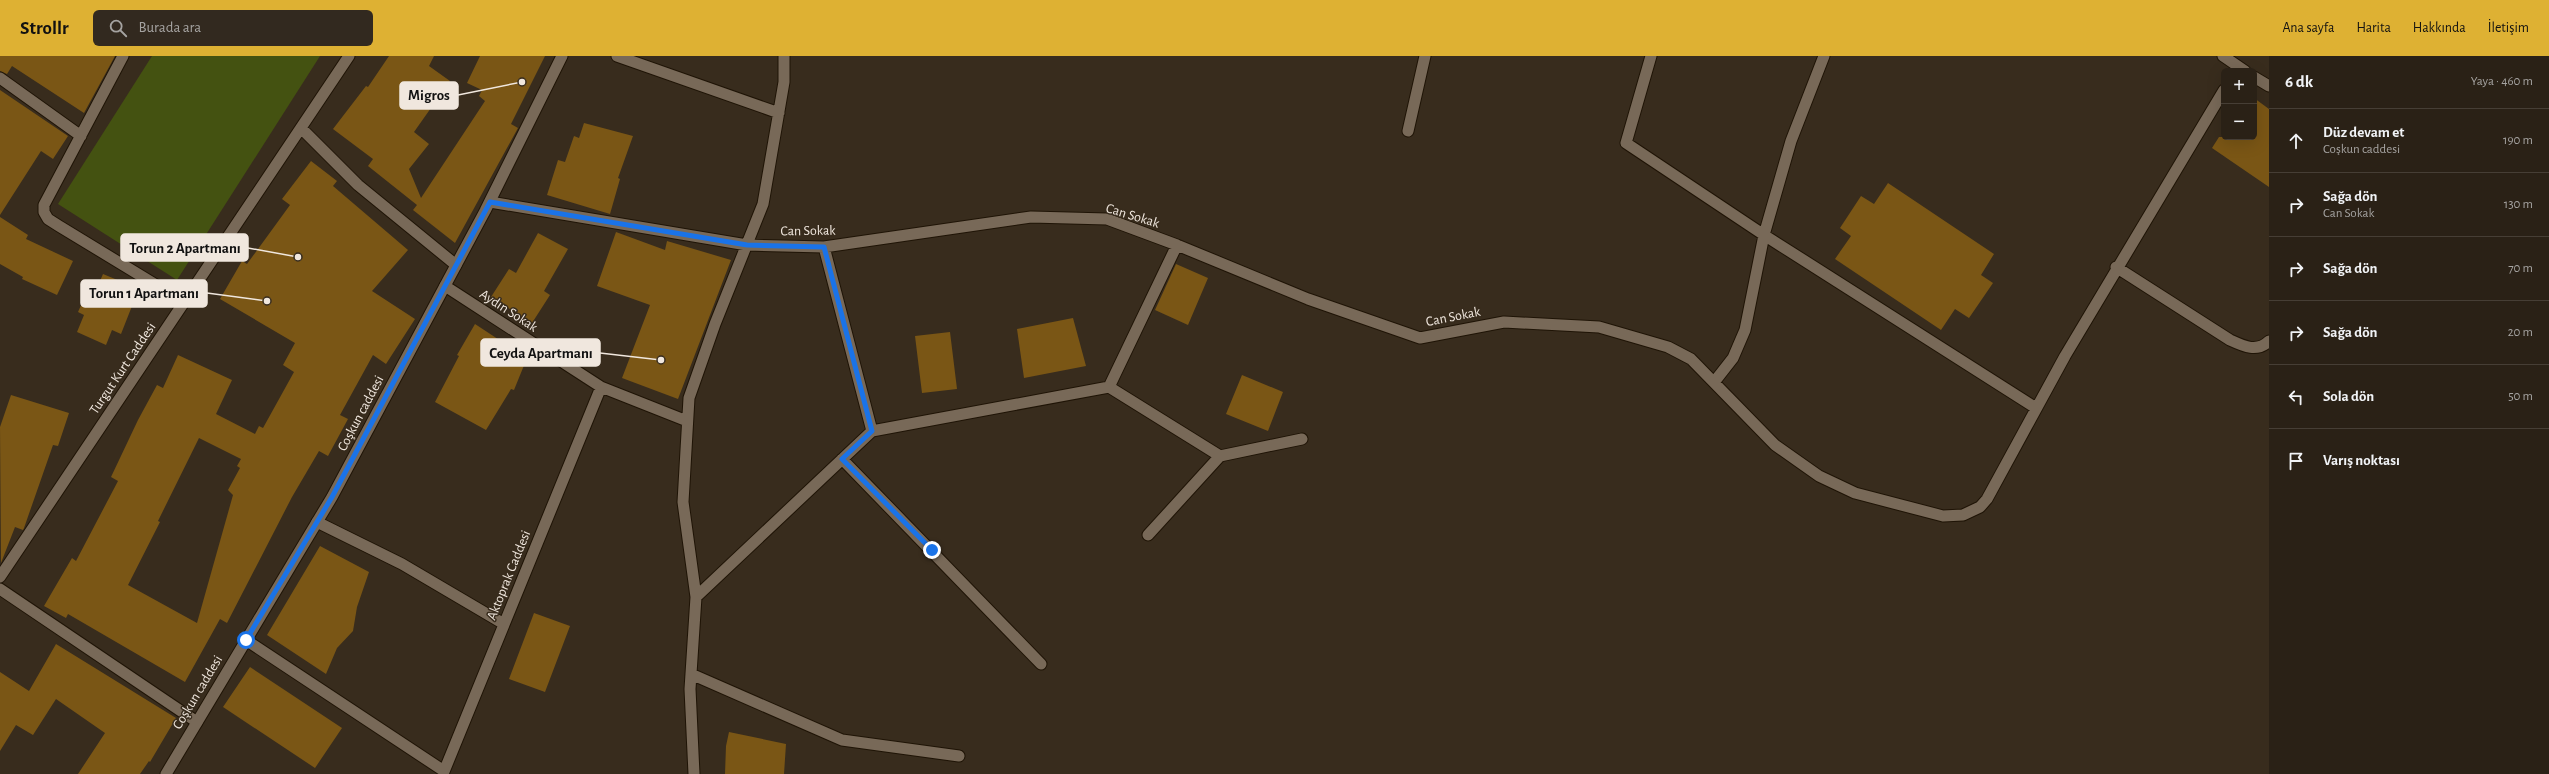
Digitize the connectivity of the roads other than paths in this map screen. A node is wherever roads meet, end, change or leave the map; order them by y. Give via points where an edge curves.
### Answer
1 (123, 56) edge
2 (349, 56) edge
3 (562, 56) edge
4 (617, 56) edge
5 (784, 56) edge
6 (1425, 56) edge
7 (1651, 56) edge
8 (1824, 56) edge
9 (2223, 56) edge
10 (2238, 68) edge
11 (0, 78) edge
12 (2257, 79) edge
13 (2269, 86) edge
14 (2221, 95) edge
15 (779, 113) junction
16 (301, 128) junction
17 (1408, 131) dead end
18 (81, 136) junction
19 (490, 202) junction
20 (1764, 235) junction
21 (747, 245) junction
22 (1177, 245) junction
23 (824, 247) junction
24 (456, 265) junction
25 (2116, 267) junction
26 (445, 286) junction
27 (184, 302) junction
28 (2268, 344) edge
29 (1715, 381) junction
30 (601, 387) junction
31 (1109, 387) junction
32 (2036, 408) junction
33 (687, 421) junction
34 (872, 431) junction
35 (1302, 439) dead end
36 (1220, 456) junction
37 (842, 459) junction
38 (317, 522) junction
39 (1148, 535) dead end
40 (0, 577) edge
41 (0, 589) edge
42 (696, 597) junction
43 (504, 624) junction
44 (246, 640) junction
45 (1041, 664) dead end
46 (691, 674) junction
47 (197, 722) junction
48 (959, 756) dead end
49 (167, 773) edge
50 (443, 773) edge
51 (694, 774) edge

1 - 18 street
2 - 16 street, Turgut Kurt Caddesi
3 - 19 street, Coşkun caddesi
4 - 15 street
5 - 15 street via 784,82
6 - 17 street
7 - 20 street via 1626,143
8 - 20 street via 1790,141
9 - 10 street
11 - 18 street
12 - 13 street
14 - 25 street, Can Sokak
15 - 21 street via 763,204
16 - 24 street via 358,185
16 - 27 street, Turgut Kurt Caddesi
18 - 27 street via 44,205 48,219
19 - 21 street, Can Sokak
19 - 24 street, Coşkun caddesi
20 - 29 street via 1745,330 1733,358
20 - 32 street
21 - 23 street, Can Sokak
21 - 33 street via 689,398
22 - 23 street, Can Sokak via 1107,219 1031,217
22 - 29 street, Can Sokak via 1308,299 1420,338 1504,322 1599,327 1668,347 1691,359
22 - 31 street
23 - 34 street
24 - 26 street, Coşkun caddesi
25 - 28 street via 2230,340 2248,348
25 - 32 street, Can Sokak
26 - 30 street, Aydın Sokak
26 - 38 street, Coşkun caddesi
27 - 40 street, Turgut Kurt Caddesi
29 - 32 street, Can Sokak via 1775,445 1819,476 1855,492 1943,516 1963,515 1980,507 1987,499
30 - 33 street, Aydın Sokak
30 - 43 street, Aktoprak Caddesi
31 - 34 street
31 - 36 street
33 - 42 street via 683,502
34 - 37 street
35 - 36 street
36 - 39 street
37 - 42 street
37 - 45 street
38 - 43 street via 402,564
38 - 44 street, Coşkun caddesi
41 - 47 street
42 - 46 street
43 - 50 street, Aktoprak Caddesi
44 - 47 street, Coşkun caddesi
44 - 50 street
46 - 48 street via 842,740
46 - 51 street
47 - 49 street, Coşkun caddesi

